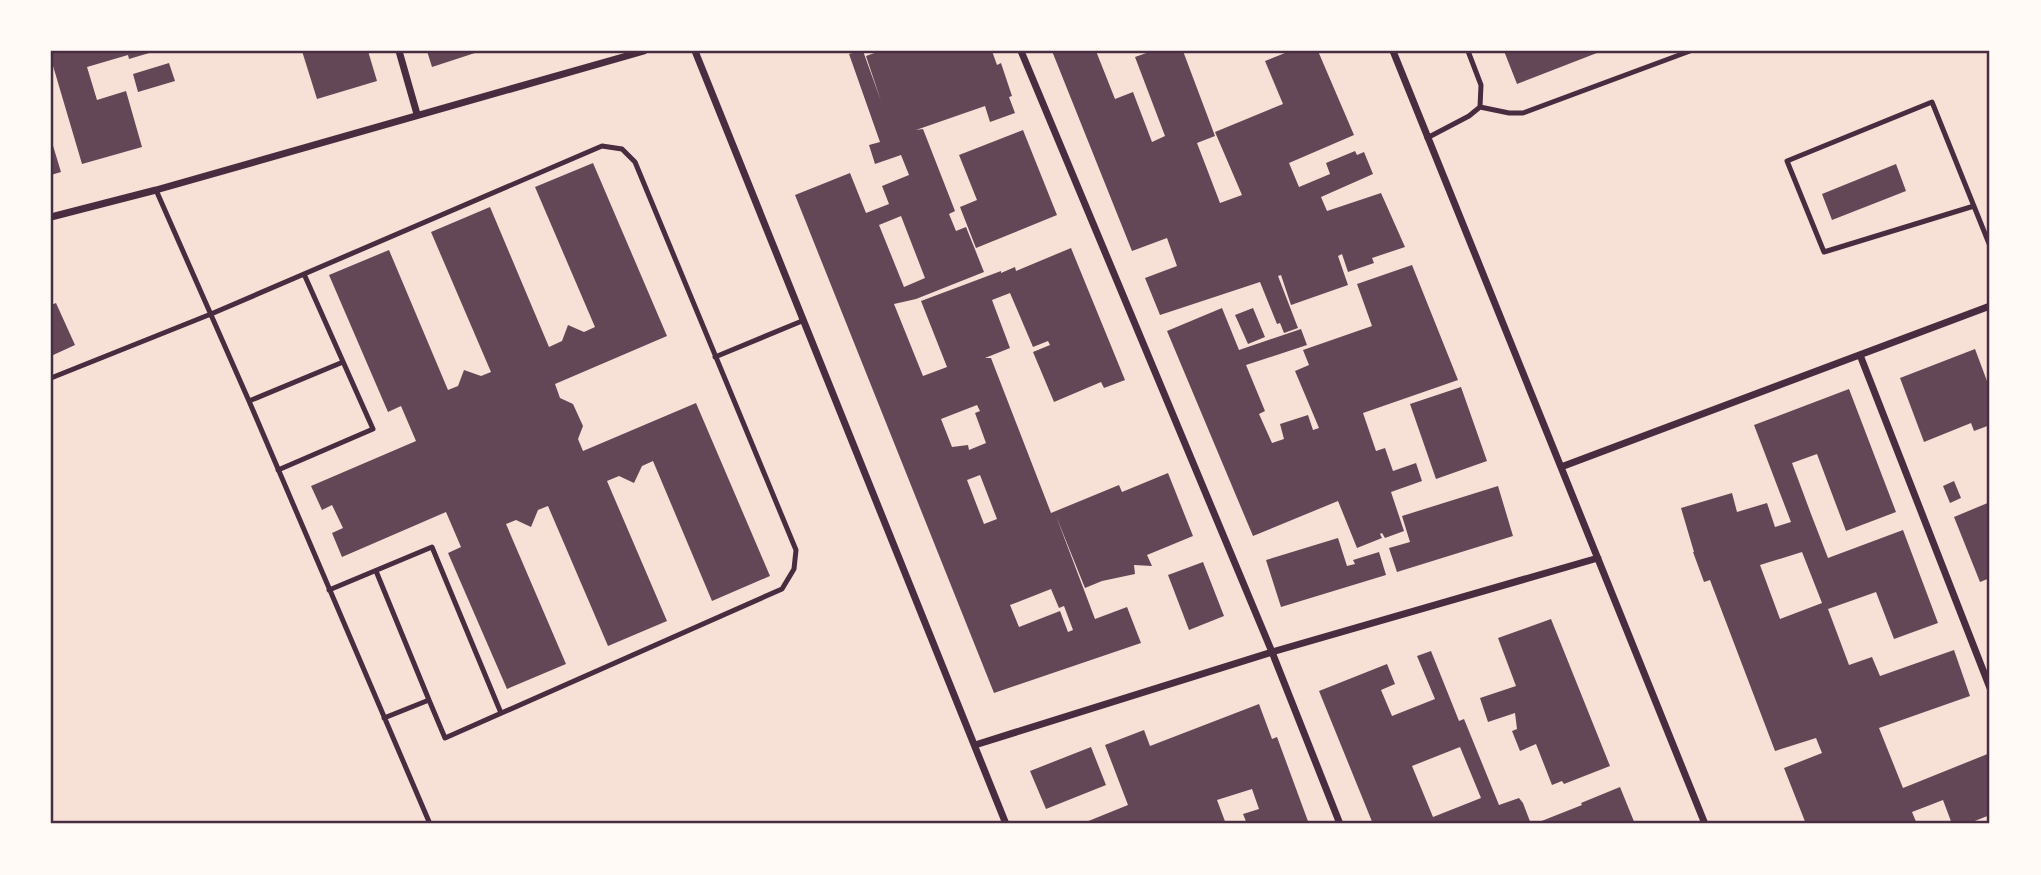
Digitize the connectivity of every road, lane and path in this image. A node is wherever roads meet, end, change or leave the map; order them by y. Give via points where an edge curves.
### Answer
1 (399, 51) edge
2 (643, 51) edge
3 (695, 51) edge
4 (1021, 51) edge
5 (1393, 51) edge
6 (1468, 51) edge
7 (1690, 51) edge
8 (1480, 107) junction
9 (418, 114) junction
10 (1427, 138) junction
11 (156, 190) junction
12 (1974, 206) junction
13 (51, 217) edge
14 (1990, 246) edge
15 (304, 274) junction
16 (1990, 306) edge
17 (211, 314) junction
18 (802, 321) junction
19 (1860, 355) junction
20 (715, 357) junction
21 (343, 362) junction
22 (51, 378) edge
23 (249, 401) junction
24 (1561, 467) junction
25 (278, 470) junction
26 (1598, 558) junction
27 (376, 571) junction
28 (329, 590) junction
29 (1272, 652) junction
30 (1990, 688) edge
31 (429, 700) junction
32 (501, 713) junction
33 (384, 718) junction
34 (975, 745) junction
35 (430, 824) edge
36 (1006, 824) edge
37 (1340, 824) edge
38 (1705, 824) edge

1 - 9 street
2 - 9 street
3 - 18 street
4 - 29 street
5 - 10 street
6 - 8 lane via 1481,85
7 - 8 lane via 1523,113
8 - 10 lane
9 - 11 street
10 - 24 street
11 - 13 street
11 - 17 lane
12 - 12 lane via 1933,102 1787,161 1824,252
12 - 14 lane
15 - 17 lane
15 - 20 lane via 602,146 622,149 635,162
15 - 21 lane
16 - 19 street
17 - 22 lane
17 - 23 lane
18 - 20 lane
18 - 34 street
19 - 24 street
19 - 30 street
20 - 32 lane via 796,550 794,569 782,589
21 - 23 lane
21 - 25 lane via 373,429
23 - 25 lane
24 - 26 street
25 - 28 lane
26 - 29 street
26 - 38 street
27 - 28 lane
27 - 31 lane
27 - 32 lane via 432,547
28 - 33 lane
29 - 34 street
29 - 37 street
31 - 32 lane via 445,738
31 - 33 lane
33 - 35 lane
34 - 36 street

